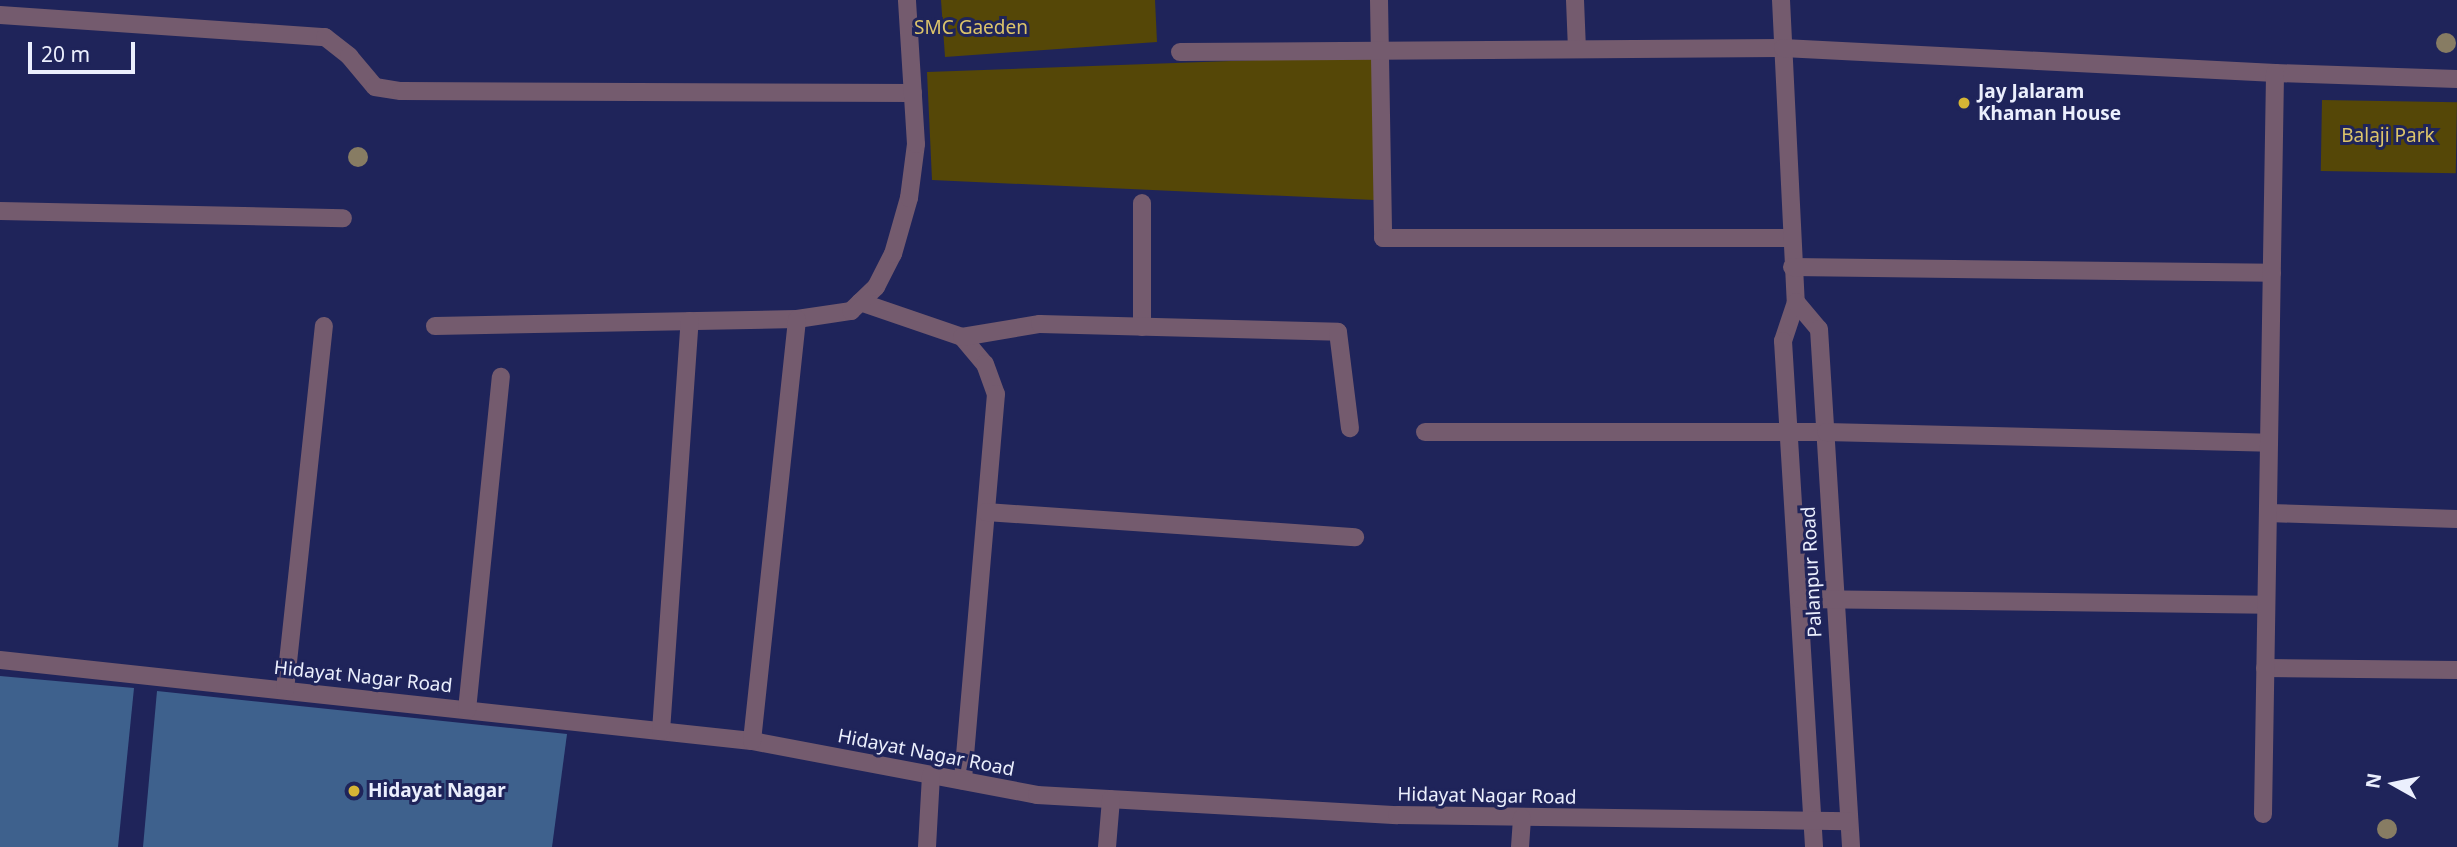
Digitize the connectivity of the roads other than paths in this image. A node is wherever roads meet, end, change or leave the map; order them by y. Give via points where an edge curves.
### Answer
1 (907, 0) edge
2 (1379, 0) edge
3 (1575, 0) edge
4 (1781, 0) edge
5 (0, 15) edge
6 (1783, 48) junction
7 (1577, 49) junction
8 (1382, 50) junction
9 (1180, 52) dead end
10 (2276, 73) junction
11 (2457, 79) edge
12 (913, 93) junction
13 (1142, 203) dead end
14 (0, 211) edge
15 (343, 218) dead end
16 (1791, 238) junction
17 (1792, 267) junction
18 (2272, 274) junction
19 (860, 302) junction
20 (1796, 302) junction
21 (797, 319) junction
22 (690, 321) junction
23 (324, 326) dead end
24 (435, 326) dead end
25 (1142, 327) junction
26 (962, 337) junction
27 (501, 377) dead end
28 (1350, 428) dead end
29 (1424, 432) dead end
30 (1826, 432) junction
31 (1789, 433) junction
32 (2269, 443) junction
33 (986, 512) junction
34 (2268, 513) junction
35 (2457, 519) edge
36 (1355, 537) dead end
37 (1799, 598) junction
38 (1835, 599) junction
39 (2266, 605) junction
40 (0, 660) edge
41 (2265, 668) junction
42 (2457, 670) edge
43 (285, 690) junction
44 (467, 710) junction
45 (661, 731) junction
46 (752, 741) junction
47 (931, 775) junction
48 (962, 781) junction
49 (1111, 799) junction
50 (2263, 814) dead end
51 (1522, 818) junction
52 (1849, 821) junction
53 (1812, 822) junction
54 (927, 847) edge
55 (1107, 847) edge
56 (1520, 847) edge
57 (1814, 847) edge
58 (1851, 847) edge

1 - 12 street
2 - 8 street
3 - 7 street
4 - 6 street, Palanpur Road
5 - 12 street via 325,37 349,56 375,87 401,91
6 - 7 street
6 - 10 street
6 - 16 street, Palanpur Road
7 - 8 street
8 - 9 street
8 - 16 street via 1383,238
10 - 11 street
10 - 18 street
12 - 19 street via 916,144 909,198 893,254 876,288
13 - 25 street
14 - 15 street
16 - 17 street, Palanpur Road
17 - 18 street
17 - 20 street, Palanpur Road
18 - 32 street
19 - 21 street via 851,311
19 - 26 street
20 - 30 street, Palanpur Road via 1819,329
20 - 31 street, Palanpur Road via 1783,341
21 - 22 street
21 - 46 street
22 - 24 street
22 - 45 street
23 - 43 street
25 - 26 street via 1040,324
25 - 28 street via 1338,332
26 - 33 street via 985,364 996,394
27 - 44 street
29 - 31 street
30 - 31 street
30 - 32 street
30 - 38 street, Palanpur Road
31 - 37 street, Palanpur Road
32 - 34 street
33 - 36 street
33 - 48 street
34 - 35 street
34 - 39 street
37 - 38 street
37 - 53 street, Palanpur Road
38 - 39 street
38 - 52 street, Palanpur Road
39 - 41 street
40 - 43 street, Hidayat Nagar Road
41 - 42 street
41 - 50 street
43 - 44 street, Hidayat Nagar Road
44 - 45 street, Hidayat Nagar Road
45 - 46 street, Hidayat Nagar Road
46 - 47 street, Hidayat Nagar Road
47 - 48 street, Hidayat Nagar Road
47 - 54 street
48 - 49 street, Hidayat Nagar Road via 1037,795
49 - 51 street, Hidayat Nagar Road via 1397,816
49 - 55 street
51 - 53 street, Hidayat Nagar Road
51 - 56 street
52 - 53 street, Hidayat Nagar Road
52 - 58 street, Palanpur Road
53 - 57 street, Palanpur Road

